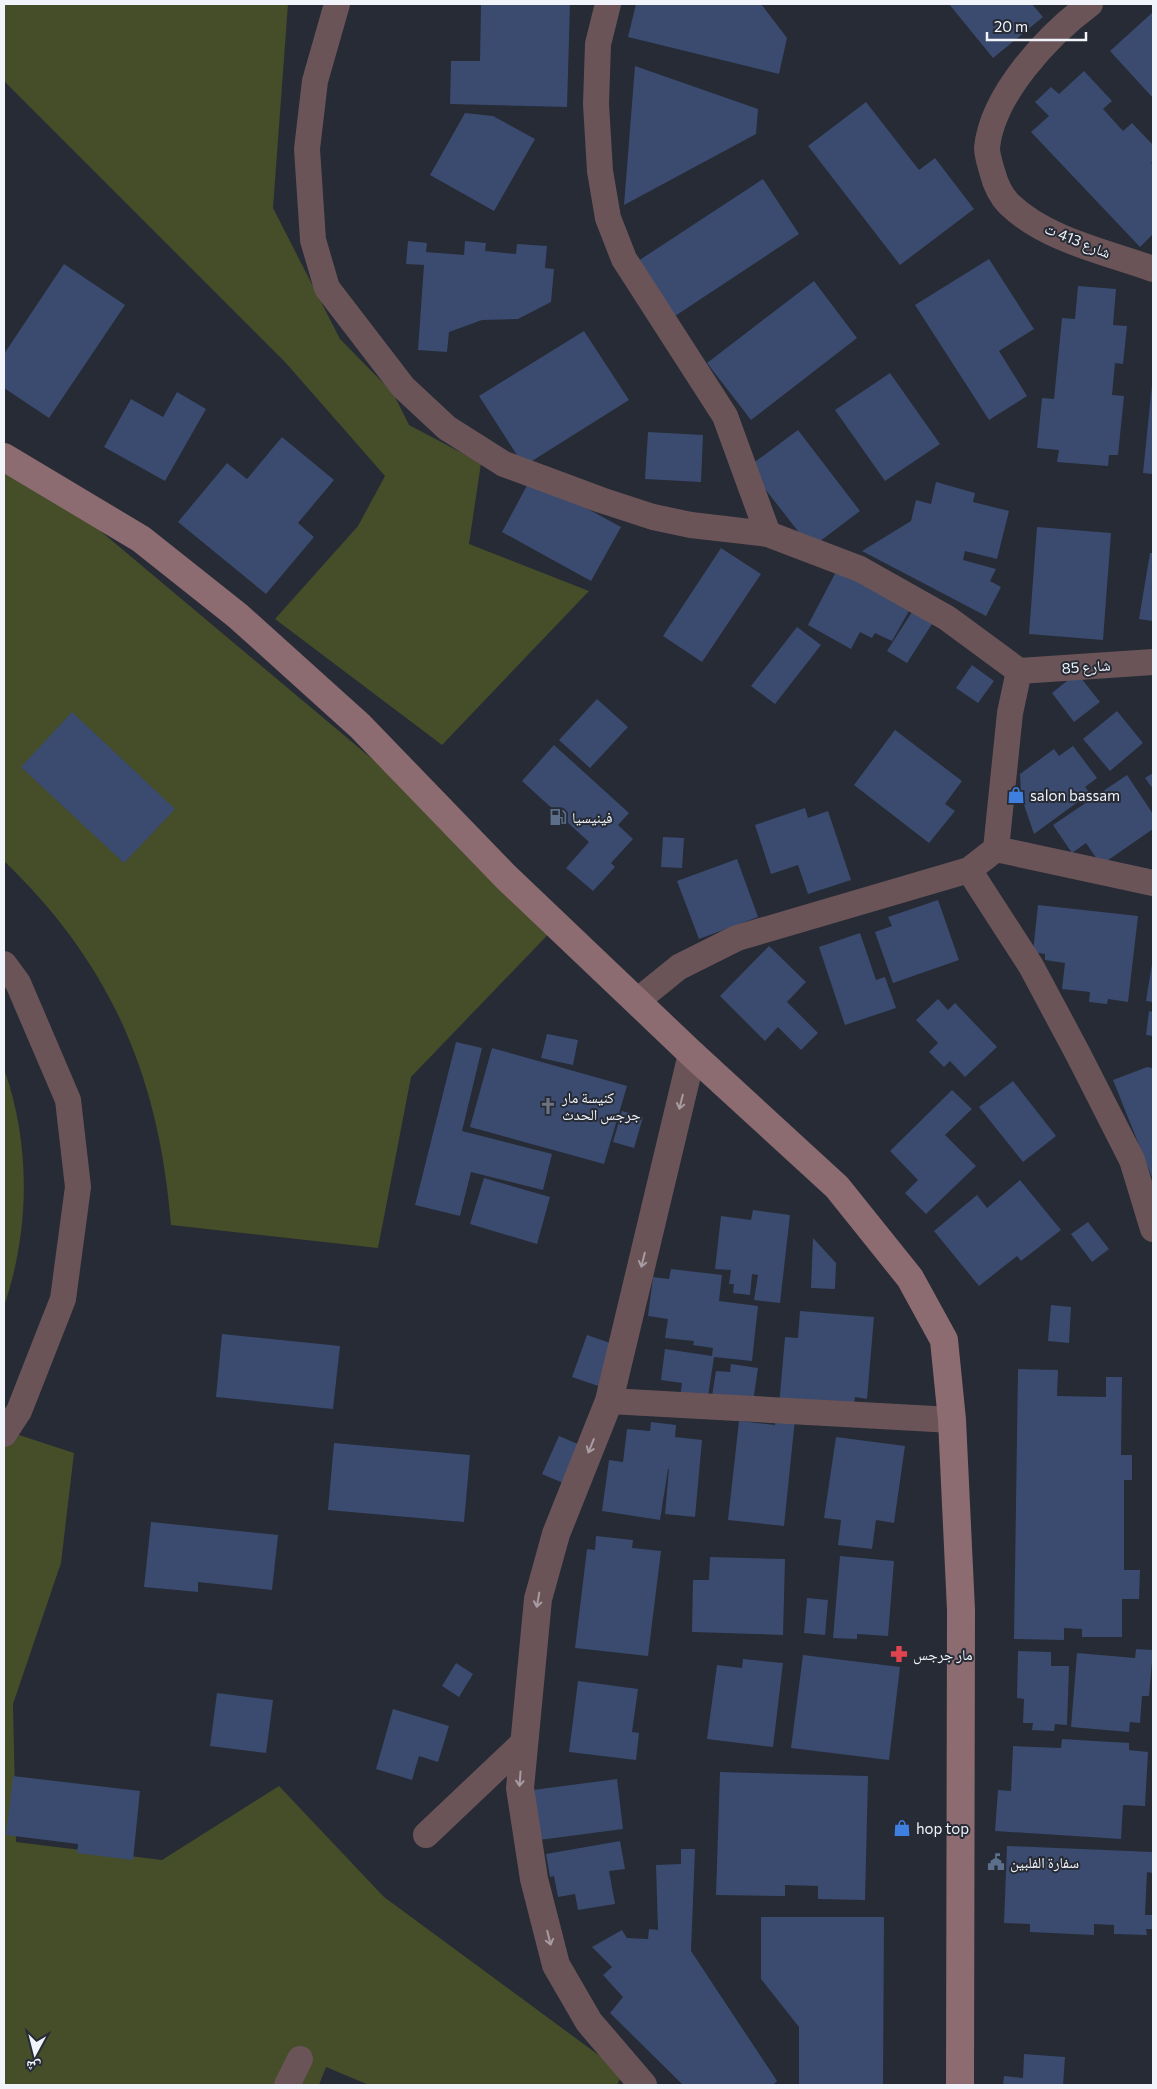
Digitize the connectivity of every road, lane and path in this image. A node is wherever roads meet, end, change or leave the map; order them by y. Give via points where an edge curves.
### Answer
1 (337, 4) edge
2 (608, 4) edge
3 (1090, 4) edge
4 (1153, 268) edge
5 (4, 457) edge
6 (768, 534) junction
7 (1153, 662) edge
8 (1019, 671) junction
9 (996, 849) junction
10 (969, 870) junction
11 (1153, 883) edge
12 (4, 964) edge
13 (637, 1001) junction
14 (692, 1054) junction
15 (1153, 1229) edge
16 (609, 1401) junction
17 (952, 1420) junction
18 (4, 1434) edge
19 (523, 1743) junction
20 (426, 1835) dead end
21 (300, 2058) dead end
22 (287, 2085) edge
23 (643, 2085) edge
24 (960, 2085) edge

1 - 6 street via 315,81 307,149 313,240 327,288 403,387 447,428 504,464 653,517
2 - 6 street via 598,44 596,104 600,171 608,218 624,259 725,416
3 - 4 street, شارع 413 ت via 1041,49 1005,96 992,125 987,151 996,185 1009,204 1046,229
5 - 13 main road via 141,539 238,616 360,726 506,877
6 - 8 street via 860,569 947,618
7 - 8 street, شارع 85
8 - 9 street via 1009,723
9 - 10 street
9 - 11 street
10 - 13 street via 737,938 679,967
10 - 15 street via 1031,966 1078,1054 1132,1160
12 - 18 street via 18,983 68,1100 78,1187 63,1299 19,1411
13 - 14 main road
14 -> 16 street
14 - 17 main road via 837,1187 910,1278 944,1340
16 - 17 street
16 -> 19 street via 556,1534 538,1599
17 - 24 main road via 961,1610
19 - 20 street
19 -> 23 street via 520,1788 534,1879 556,1964 589,2022
21 - 22 street

